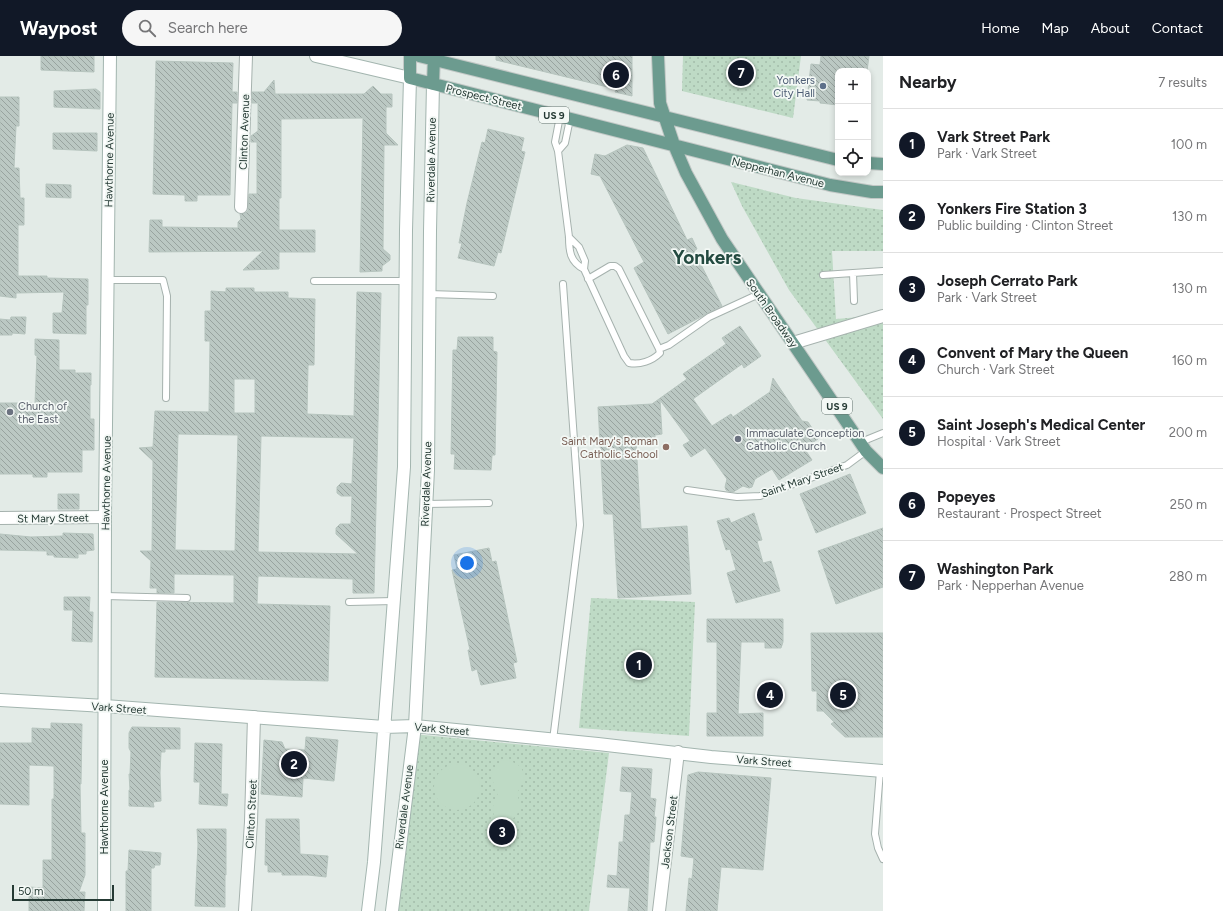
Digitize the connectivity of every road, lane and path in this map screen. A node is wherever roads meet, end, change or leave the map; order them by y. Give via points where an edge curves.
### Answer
1 (110, 56) edge
2 (246, 56) edge
3 (316, 56) edge
4 (410, 56) edge
5 (419, 56) edge
6 (658, 56) edge
7 (434, 58) edge
8 (410, 78) junction
9 (434, 84) junction
10 (565, 117) junction
11 (664, 117) junction
12 (674, 145) junction
13 (558, 151) junction
14 (835, 159) edge
15 (871, 163) edge
16 (883, 164) edge
17 (883, 192) edge
18 (241, 207) dead end
19 (568, 237) junction
20 (584, 269) junction
21 (883, 271) edge
22 (853, 273) junction
23 (823, 275) dead end
24 (588, 279) junction
25 (108, 280) junction
26 (314, 281) dead end
27 (406, 281) junction
28 (563, 284) dead end
29 (429, 294) junction
30 (759, 294) junction
31 (493, 296) dead end
32 (854, 301) dead end
33 (883, 316) edge
34 (792, 343) junction
35 (659, 349) junction
36 (166, 398) dead end
37 (883, 433) edge
38 (864, 446) junction
39 (883, 468) edge
40 (686, 490) dead end
41 (489, 503) dead end
42 (425, 504) junction
43 (105, 517) junction
44 (0, 518) edge
45 (105, 596) junction
46 (187, 598) dead end
47 (394, 601) junction
48 (349, 602) dead end
49 (0, 700) edge
50 (105, 706) junction
51 (254, 717) junction
52 (415, 726) junction
53 (384, 727) junction
54 (553, 740) junction
55 (678, 752) junction
56 (881, 771) edge
57 (883, 860) edge
58 (104, 911) edge
59 (245, 911) edge
60 (368, 911) edge
61 (392, 911) edge
62 (659, 911) edge

1 - 25 street, Hawthorne Avenue
2 - 18 street, Clinton Avenue
3 - 8 street, Prospect Street
4 - 8 main road, Riverdale Avenue
5 - 7 main road
6 - 11 main road, South Broadway / US 9 via 659,94
7 - 9 main road, Riverdale Avenue
7 - 11 main road
8 - 9 main road, Prospect Street / US 9
8 - 27 street, Riverdale Avenue
9 - 10 main road, Prospect Street / US 9
9 - 29 street, Riverdale Avenue
10 - 12 main road, Prospect Street / US 9
10 - 13 lane via 555,142
10 - 13 lane via 565,143
11 - 12 main road, South Broadway / US 9
11 - 14 main road
12 - 17 main road, Nepperhan Avenue via 830,185
12 - 30 main road, South Broadway / US 9 via 686,173 722,239
13 - 19 lane
15 - 16 main road
19 - 20 lane via 579,247 585,261
19 - 20 lane via 569,251 577,266
20 - 24 lane
21 - 22 lane
22 - 23 lane
22 - 32 lane
24 - 35 lane via 610,266 615,266
24 - 35 lane via 629,363 642,364 656,357 660,353
25 - 36 lane via 162,280 167,296
25 - 43 street, Hawthorne Avenue
26 - 27 lane
27 - 47 street, Riverdale Avenue via 404,468
28 - 54 lane via 580,525
29 - 31 lane
29 - 42 street, Riverdale Avenue via 428,470
30 - 34 main road, South Broadway / US 9
30 - 35 lane via 709,317 669,345
33 - 34 street
34 - 38 main road, South Broadway / US 9
37 - 38 lane, Saint Mary Street
38 - 39 main road, South Broadway / US 9
38 - 40 lane, Saint Mary Street via 847,465 760,496 737,498
41 - 42 lane
42 - 52 street, Riverdale Avenue
43 - 44 street, St Mary Street
43 - 45 street, Hawthorne Avenue
45 - 46 lane
45 - 50 street, Hawthorne Avenue
47 - 48 lane
47 - 53 street, Riverdale Avenue
49 - 50 street, Vark Street
50 - 51 street, Vark Street
50 - 58 street, Hawthorne Avenue
51 - 53 street, Vark Street
51 - 59 street, Clinton Street
52 - 53 street, Vark Street
52 - 54 street, Vark Street
52 - 61 street, Riverdale Avenue
53 - 60 street, Riverdale Avenue
54 - 55 street, Vark Street
55 - 56 street, Vark Street
55 - 62 street, Jackson Street
56 - 57 lane via 874,831

